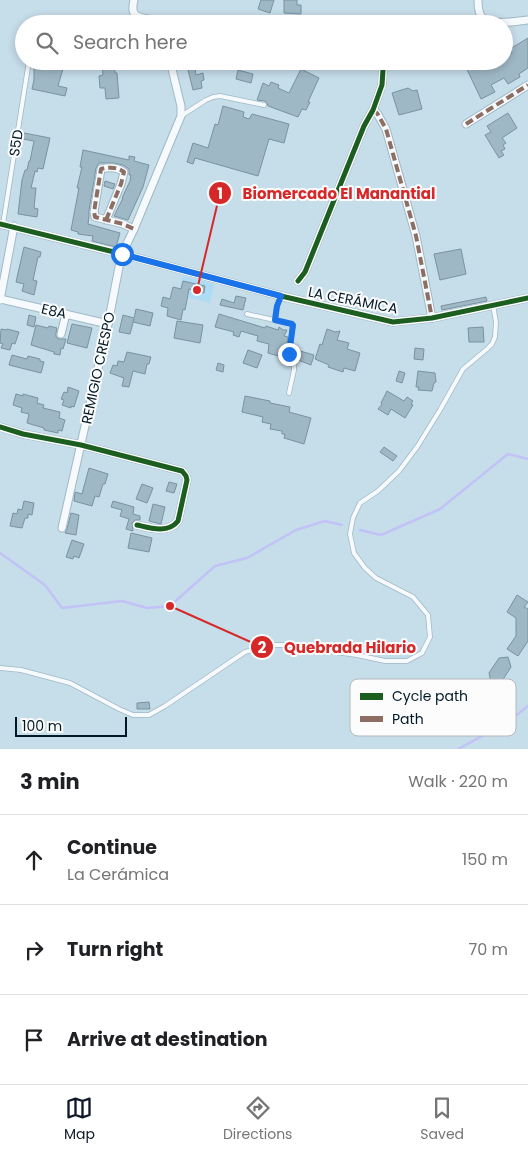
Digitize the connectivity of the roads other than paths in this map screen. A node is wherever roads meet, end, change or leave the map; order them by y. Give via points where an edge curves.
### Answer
1 (134, 0) edge
2 (478, 0) edge
3 (135, 15) edge
4 (481, 15) edge
5 (528, 20) edge
6 (513, 21) edge
7 (27, 70) edge
8 (172, 70) edge
9 (383, 70) dead end
10 (528, 85) edge
11 (264, 105) dead end
12 (373, 110) junction
13 (181, 116) junction
14 (466, 124) dead end
15 (106, 220) junction
16 (1, 224) edge
17 (14, 226) junction
18 (134, 229) junction
19 (122, 254) junction
20 (119, 267) dead end
21 (298, 281) dead end
22 (281, 296) junction
23 (528, 298) edge
24 (0, 299) edge
25 (493, 305) junction
26 (66, 314) junction
27 (248, 314) dead end
28 (432, 318) junction
29 (275, 320) junction
30 (108, 324) junction
31 (61, 334) dead end
32 (289, 393) dead end
33 (0, 427) edge
34 (81, 445) junction
35 (137, 525) dead end
36 (62, 528) dead end
37 (0, 668) edge

1 - 3 street via 132,8
2 - 4 street
5 - 6 street
7 - 16 lane, S5D
8 - 13 street
9 - 12 street via 382,86
10 - 14 street
11 - 13 lane via 220,96
12 - 21 street via 305,272
12 - 28 street via 386,129 416,236
13 - 18 street
15 - 15 street via 124,172 117,168 101,170 94,212 95,217
15 - 18 street
16 - 17 street, LA CERÁMICA
17 - 19 street, LA CERÁMICA
17 - 24 street
18 - 19 street
19 - 22 street, LA CERÁMICA
20 - 30 street, REMIGIO CRESPO
22 - 28 street, LA CERÁMICA via 393,322
22 - 29 lane
23 - 25 street, LA CERÁMICA
24 - 26 street, E8A
25 - 28 street, LA CERÁMICA
25 - 37 lane via 496,322 492,344 462,369 440,410 399,472 360,503 353,518 350,534 354,552 366,568 376,578 413,597 428,615 430,637 422,653 407,661 385,661 292,645 271,645 245,652 149,715 133,715 70,683
26 - 30 street, E8A
26 - 31 street
27 - 29 lane
29 - 32 lane via 293,325 289,354 294,370
30 - 34 street, REMIGIO CRESPO
33 - 34 street
34 - 35 street via 182,471 186,476 176,524 162,529
34 - 36 street, REMIGIO CRESPO

